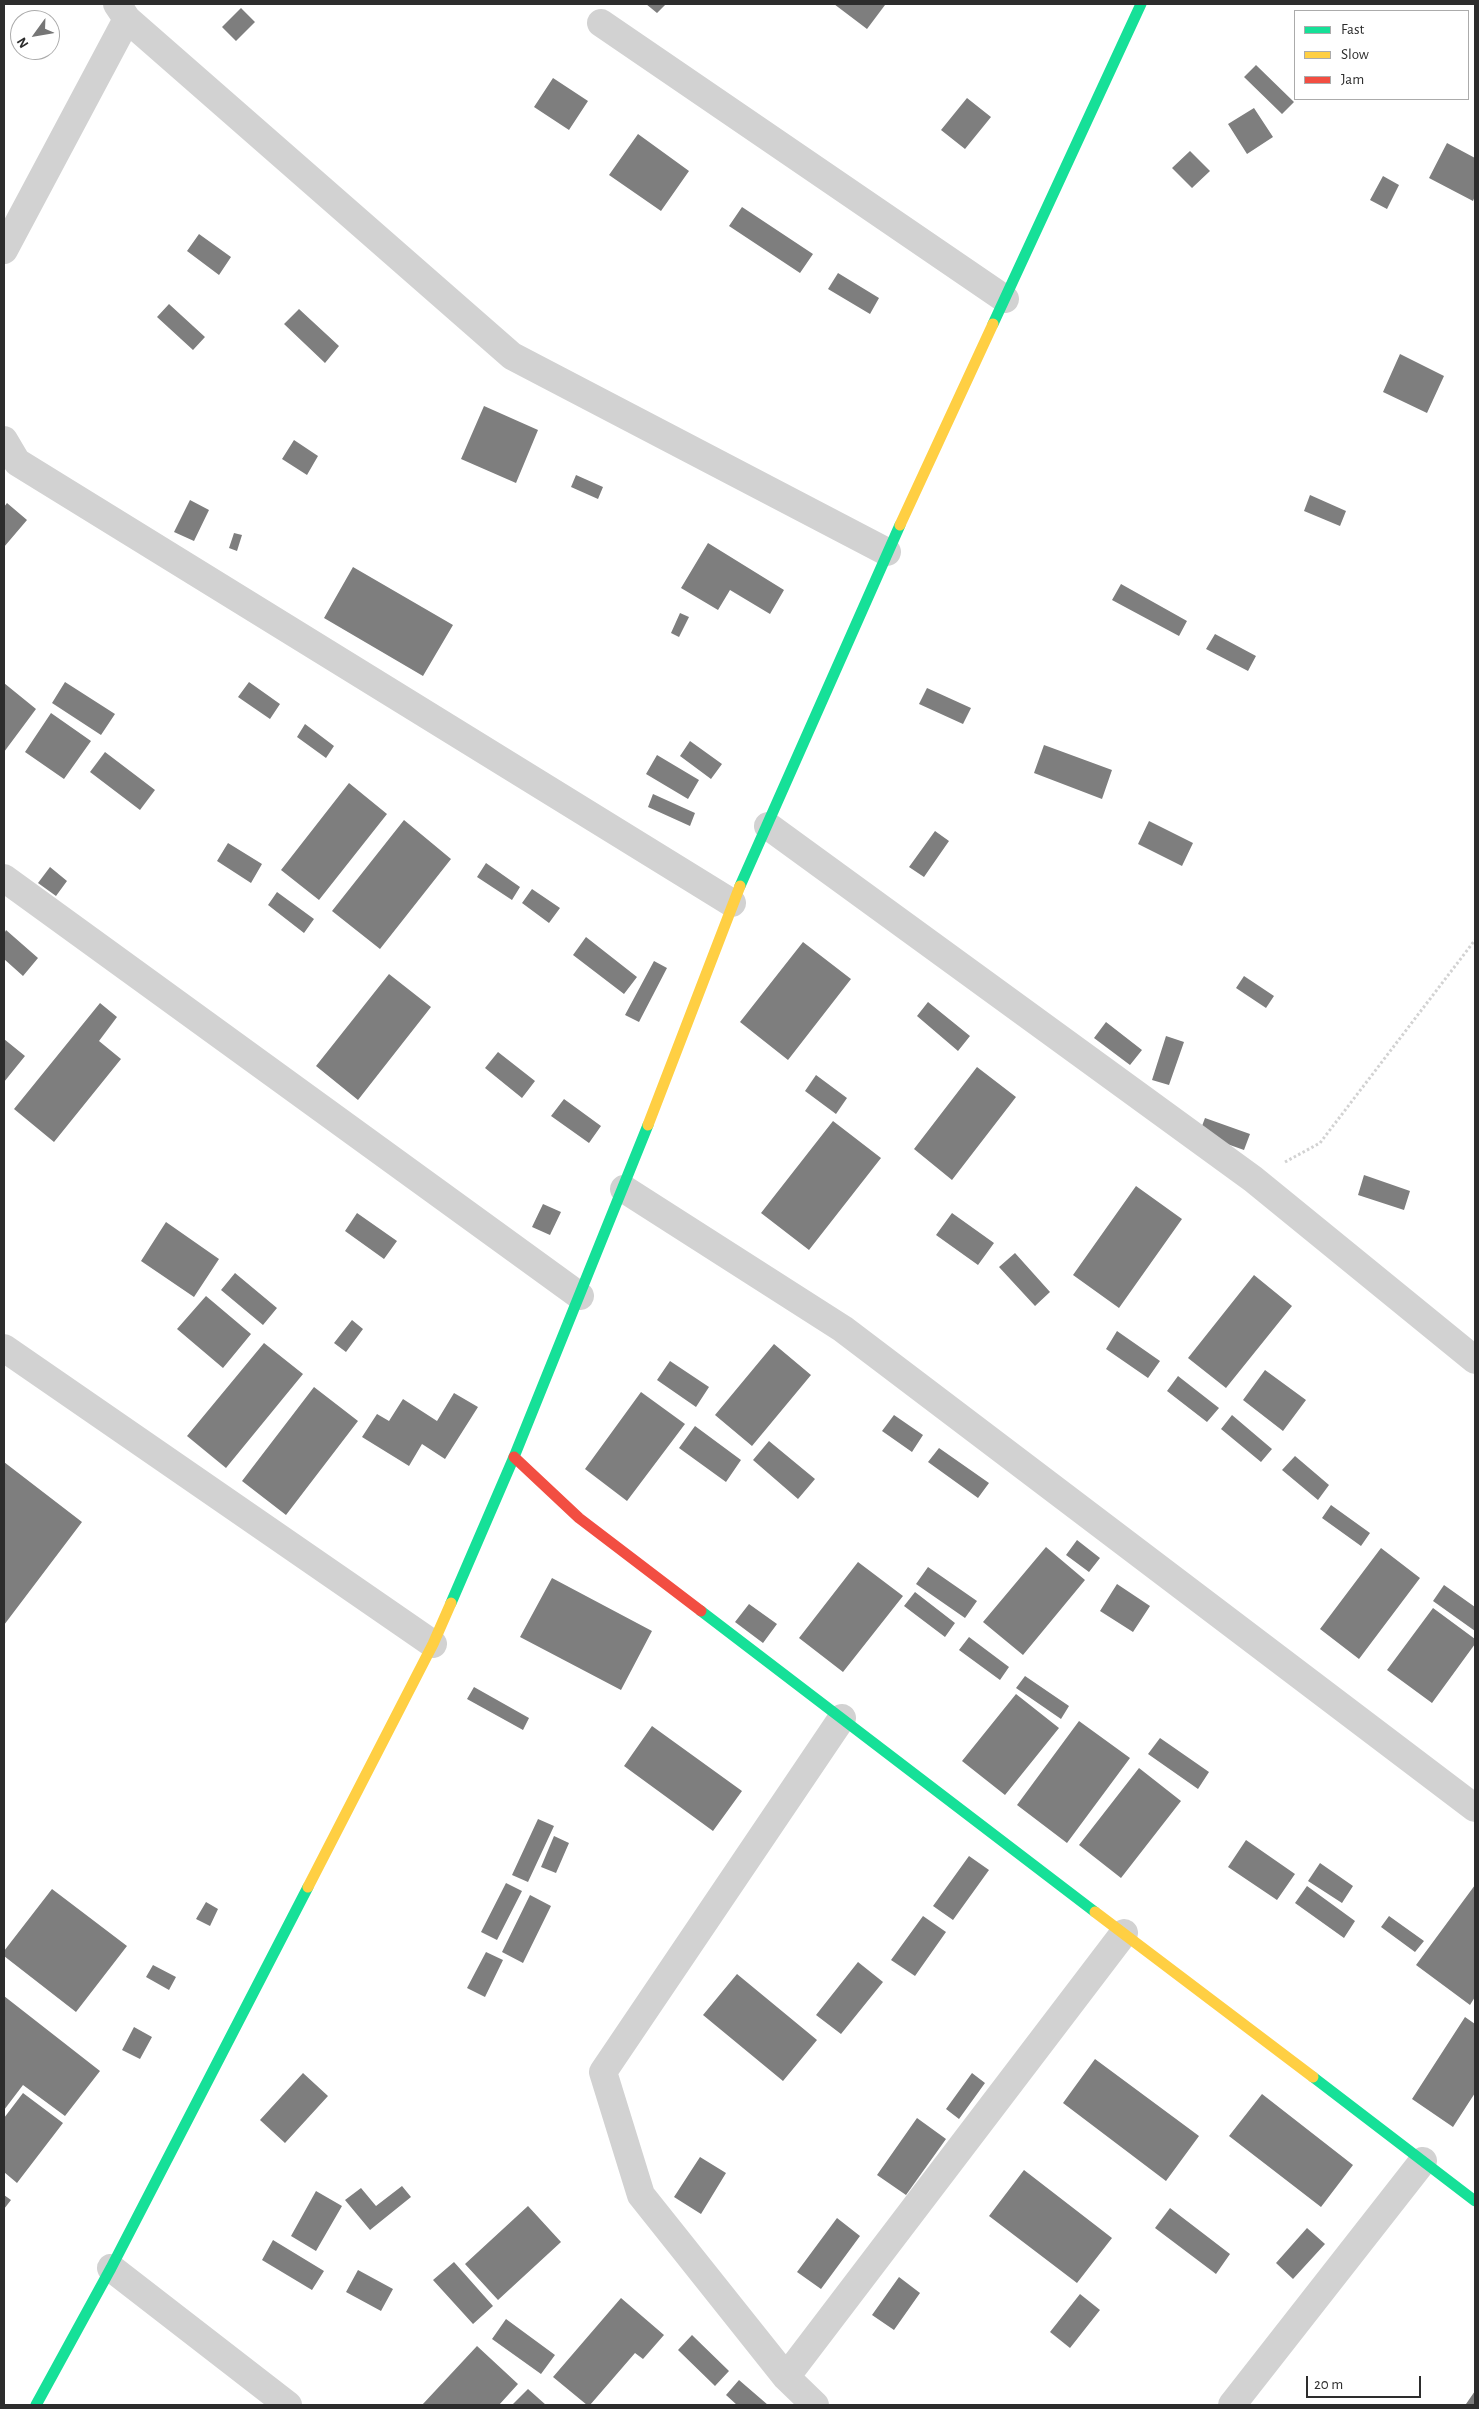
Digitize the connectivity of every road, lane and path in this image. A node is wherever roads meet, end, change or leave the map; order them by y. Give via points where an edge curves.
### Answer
1 (1142, 4) edge
2 (122, 11) edge
3 (601, 23) dead end
4 (4, 250) edge
5 (1005, 299) junction
6 (4, 440) edge
7 (886, 552) junction
8 (768, 826) junction
9 (4, 878) edge
10 (732, 903) junction
11 (1475, 940) edge
12 (1253, 1178) junction
13 (624, 1189) junction
14 (580, 1296) junction
15 (4, 1348) edge
16 (1475, 1360) edge
17 (514, 1456) junction
18 (433, 1644) junction
19 (842, 1718) junction
20 (1475, 1808) edge
21 (1124, 1933) junction
22 (1423, 2161) junction
23 (1475, 2201) edge
24 (111, 2268) junction
25 (786, 2378) junction
26 (36, 2405) edge
27 (288, 2405) edge
28 (815, 2405) edge
29 (1232, 2405) edge

1 - 5 street
2 - 4 street
2 - 7 street via 512,356
3 - 5 street
5 - 7 street
6 - 10 street via 17,462
7 - 8 street
8 - 10 street
8 - 12 street
9 - 14 street
10 - 13 street
11 - 12 path via 1320,1143
12 - 16 street
13 - 14 street
13 - 20 street via 843,1329
14 - 17 street
15 - 18 street
17 - 18 street
17 - 19 street via 579,1518
18 - 24 street
19 - 21 street
19 - 25 street via 603,2072 641,2195
21 - 22 street
21 - 25 street
22 - 23 street
22 - 29 street
24 - 26 street
24 - 27 street
25 - 28 street

